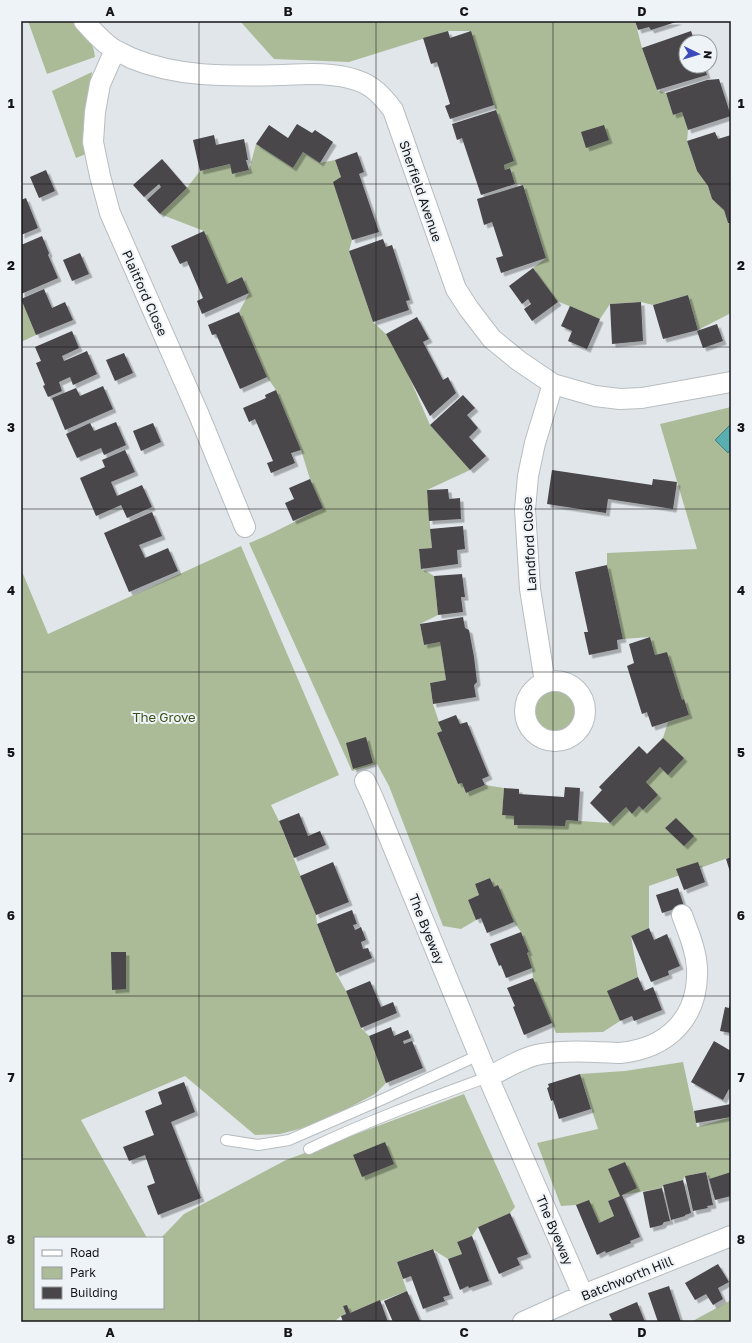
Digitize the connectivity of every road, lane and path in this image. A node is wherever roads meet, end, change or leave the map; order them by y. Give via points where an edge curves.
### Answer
1 (84, 21) edge
2 (115, 50) junction
3 (731, 382) edge
4 (553, 384) junction
5 (245, 527) dead end
6 (545, 682) dead end
7 (365, 781) dead end
8 (682, 915) dead end
9 (479, 1056) junction
10 (488, 1077) junction
11 (226, 1140) dead end
12 (309, 1149) dead end
13 (731, 1236) edge
14 (583, 1295) junction
15 (523, 1322) edge

1 - 2 street, Sherfield Avenue
2 - 4 street, Sherfield Avenue via 144,63 180,72 222,76 322,74 358,80 369,86 382,96 393,110 456,289 492,339
2 - 5 street, Plaitford Close via 100,84 93,142 110,213
3 - 4 street, Sherfield Avenue via 642,398 620,399 595,396
4 - 6 street, Landford Close via 529,469 525,509 530,589
7 - 9 street, The Byeway
8 - 10 street via 693,944 697,967 696,984 692,1003 674,1032 660,1042 620,1053 565,1051 539,1054
9 - 10 street, The Byeway
9 - 11 lane via 289,1140 258,1145
10 - 12 lane via 342,1133
10 - 14 street, The Byeway
13 - 14 street, Batchworth Hill
14 - 15 street, Batchworth Hill

